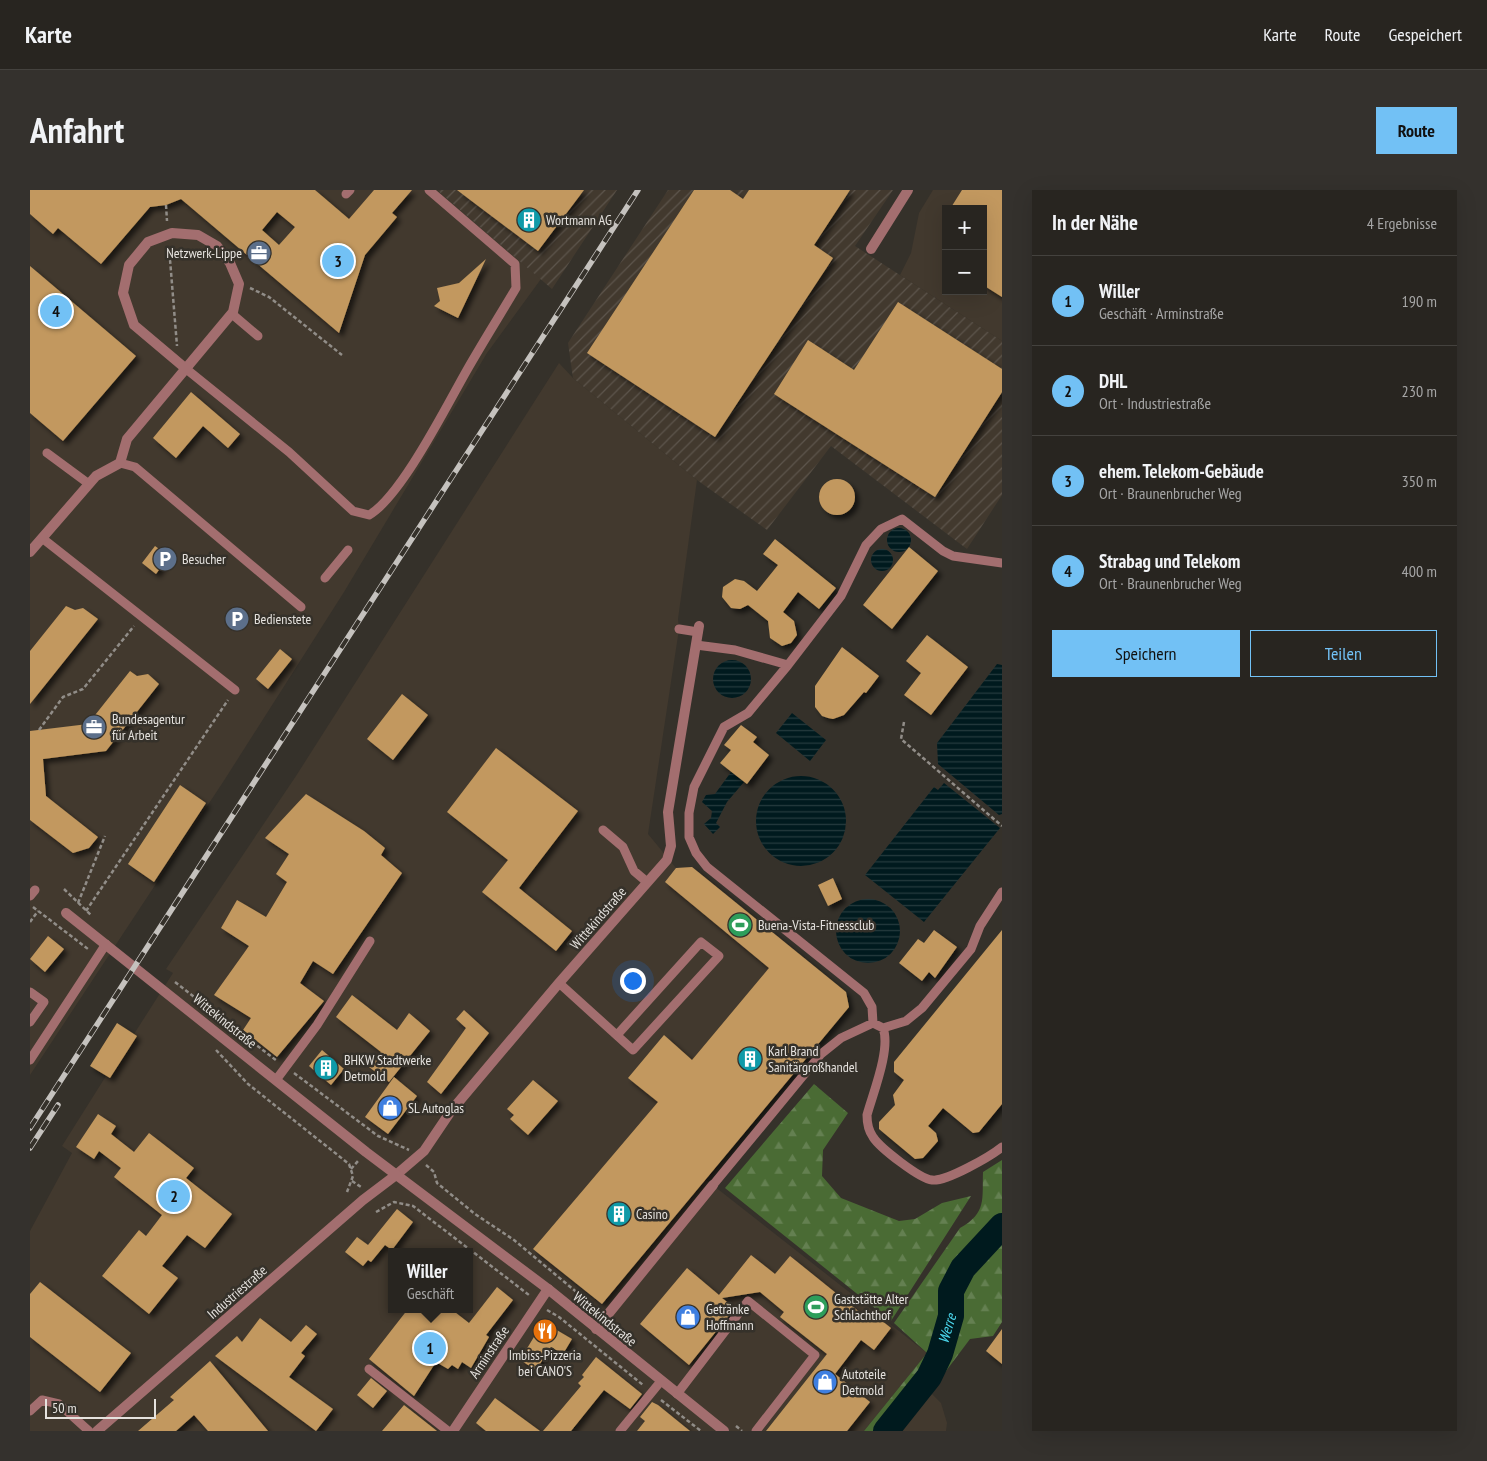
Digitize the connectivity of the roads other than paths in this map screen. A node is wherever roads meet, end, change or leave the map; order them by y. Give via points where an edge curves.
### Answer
1 (429, 190) edge
2 (908, 190) edge
3 (871, 249) dead end
4 (232, 314) junction
5 (258, 336) dead end
6 (185, 368) junction
7 (47, 453) dead end
8 (120, 463) junction
9 (89, 484) junction
10 (42, 538) junction
11 (348, 550) dead end
12 (30, 552) edge
13 (1002, 563) edge
14 (325, 578) dead end
15 (301, 607) dead end
16 (679, 629) dead end
17 (698, 629) joint
18 (696, 645) junction
19 (788, 665) junction
20 (235, 690) road end
21 (603, 830) dead end
22 (647, 882) junction
23 (1002, 892) edge
24 (66, 913) dead end
25 (370, 941) dead end
26 (106, 944) junction
27 (559, 983) junction
28 (30, 992) edge
29 (30, 1022) edge
30 (873, 1023) junction
31 (883, 1028) junction
32 (618, 1035) junction
33 (30, 1060) edge
34 (276, 1080) junction
35 (1002, 1147) edge
36 (396, 1175) junction
37 (713, 1186) joint
38 (548, 1289) junction
39 (596, 1329) junction
40 (369, 1369) dead end
41 (661, 1381) junction
42 (677, 1394) junction
43 (30, 1411) edge
44 (89, 1431) edge
45 (97, 1431) edge
46 (448, 1431) edge
47 (453, 1431) edge
48 (620, 1431) edge
49 (724, 1431) edge
50 (756, 1431) edge

1 - 6 lane via 516,264 516,288 411,466 377,510 369,515 353,511 289,452
2 - 3 street
4 - 5 lane
4 - 6 street
4 - 6 street via 239,284 230,263 217,246 198,235 168,234 148,242 129,265 123,293 134,325
6 - 8 street via 127,439
7 - 9 lane
8 - 9 street via 96,476
8 - 15 lane via 135,467
9 - 10 street
10 - 12 street
10 - 20 lane
11 - 14 lane
13 - 19 lane via 953,556 902,519 881,529 866,545 841,596
16 - 17 lane
17 - 18 street, Wittekindstraße
18 - 19 lane via 735,650
18 - 22 street, Wittekindstraße via 668,812 671,846 667,860
19 - 30 lane via 748,713 724,727 694,786 689,837 707,867 864,993 872,1007
21 - 22 lane via 623,847 634,871
22 - 27 street, Wittekindstraße
23 - 31 lane via 980,926 971,949 922,1008 906,1021
24 - 26 street, Wittekindstraße
25 - 34 lane via 317,1025
26 - 33 lane
26 - 34 street, Wittekindstraße
27 - 32 lane
27 - 36 street, Wittekindstraße via 451,1111 424,1151
28 - 29 lane via 44,1002
30 - 31 lane
30 - 37 lane via 841,1038 821,1054
31 - 35 lane via 885,1049 867,1115 867,1126 874,1139 922,1177 934,1181 978,1163
32 - 32 lane via 701,942 719,956 633,1050
34 - 36 street, Wittekindstraße
36 - 38 street, Wittekindstraße
36 - 45 street, Industriestraße
37 - 39 street
38 - 39 street, Wittekindstraße
38 - 47 street, Arminstraße
39 - 41 street, Wittekindstraße
40 - 46 lane
41 - 42 street, Wittekindstraße
41 - 48 lane
42 - 49 street, Wittekindstraße
42 - 50 lane via 748,1301 815,1355
43 - 44 lane via 42,1400 59,1404

